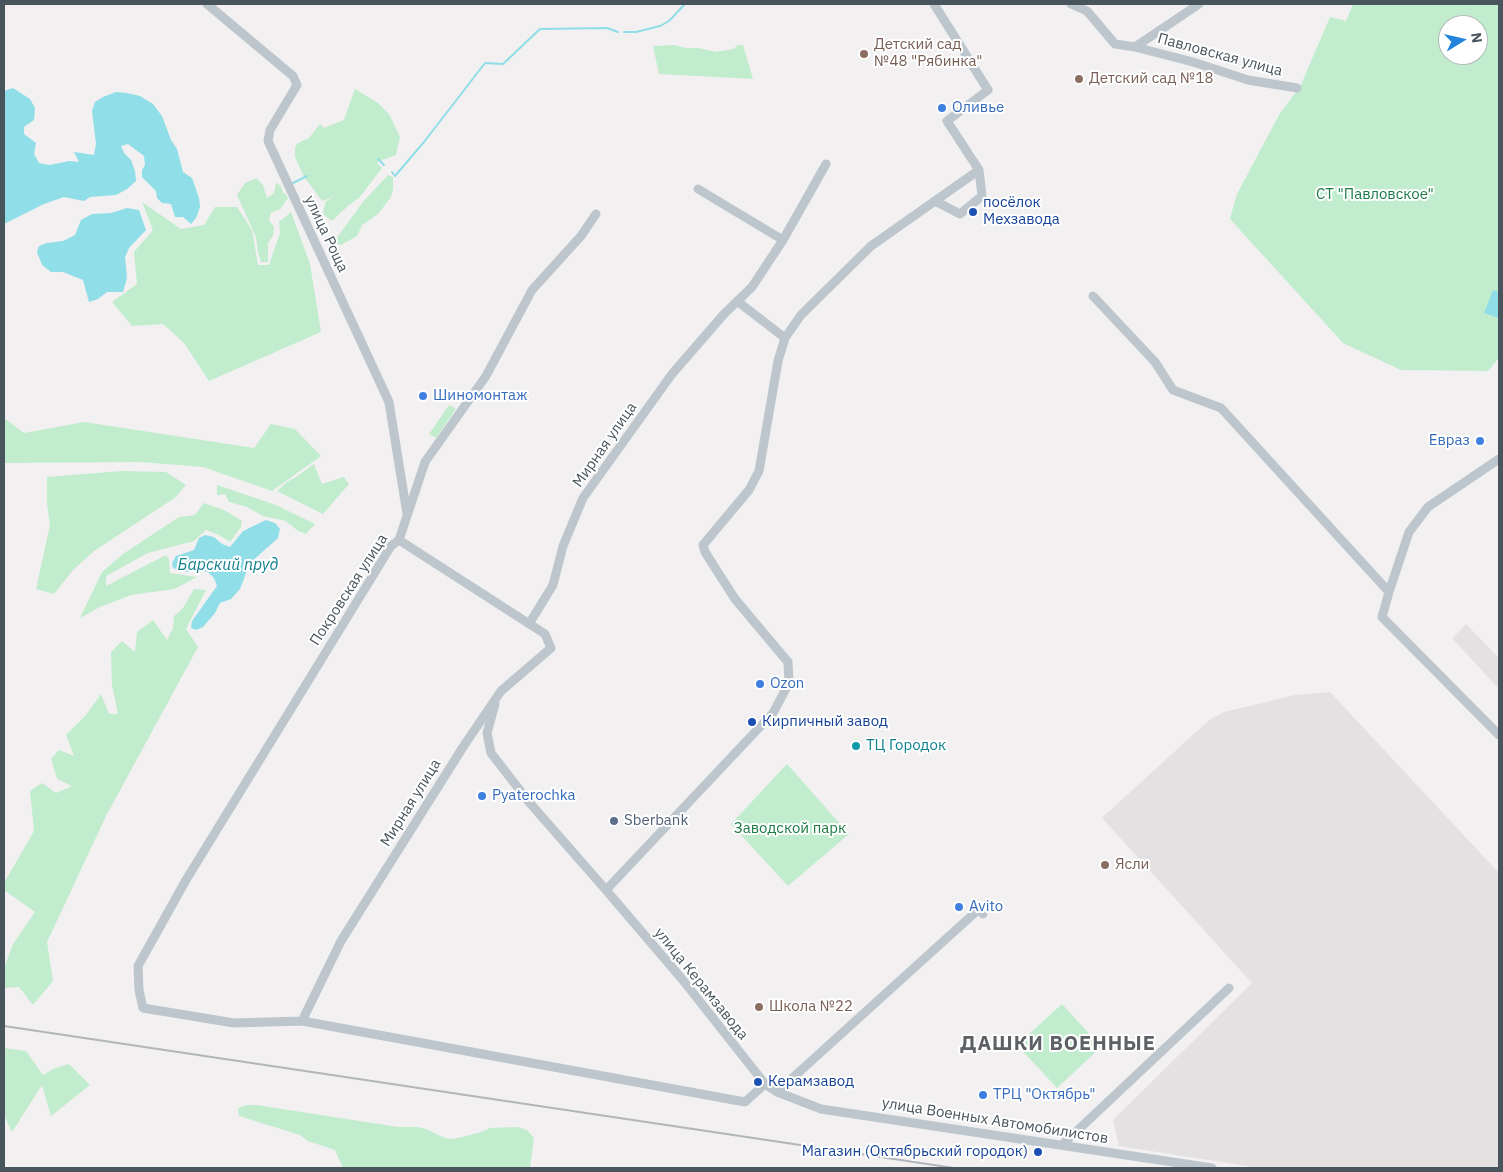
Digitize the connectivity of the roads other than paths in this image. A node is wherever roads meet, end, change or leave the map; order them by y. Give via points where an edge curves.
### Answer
1 (207, 4) edge
2 (934, 4) edge
3 (1071, 4) edge
4 (1199, 4) edge
5 (1135, 47) junction
6 (1297, 88) dead end
7 (826, 164) dead end
8 (979, 170) junction
9 (698, 189) dead end
10 (935, 201) junction
11 (596, 214) dead end
12 (783, 240) junction
13 (1093, 296) dead end
14 (737, 301) junction
15 (785, 338) junction
16 (1499, 459) edge
17 (408, 517) junction
18 (399, 540) junction
19 (1389, 592) junction
20 (529, 624) junction
21 (498, 696) junction
22 (1499, 735) edge
23 (606, 890) junction
24 (983, 914) dead end
25 (1229, 988) dead end
26 (302, 1020) junction
27 (765, 1084) junction
28 (777, 1092) junction
29 (1062, 1145) junction
30 (1212, 1168) edge

1 - 17 street, улица Роща via 293,76 297,85 270,130 268,141 389,402
2 - 8 street via 988,90 947,121
3 - 5 street, Павловская улица via 1086,11 1115,44
4 - 5 street
5 - 6 street, Павловская улица via 1248,80
7 - 12 street, Мирная улица
8 - 10 street
8 - 10 street via 982,196 960,214
9 - 12 street
10 - 15 street via 871,246 801,315
11 - 17 street, Покровская улица via 581,236 532,290 486,376 425,462
12 - 14 street, Мирная улица via 752,287
13 - 19 street via 1154,362 1173,390 1221,408
14 - 15 street
14 - 20 street, Мирная улица via 672,374 584,498 563,546 553,585
15 - 23 street via 759,471 748,490 703,545 735,599 788,662 789,683 773,713
16 - 19 street via 1428,506 1409,532
17 - 18 street, Покровская улица
18 - 20 street, Мирная улица
18 - 26 street, Покровская улица via 391,546 186,880 138,966 143,1008 234,1023
19 - 22 street via 1382,617
20 - 21 street, Мирная улица via 545,634 551,648
21 - 23 street, улица Керамзавода via 487,733 491,752 529,802
21 - 26 street, Мирная улица via 340,940
23 - 27 street, улица Керамзавода
24 - 28 street via 979,909
25 - 29 street
26 - 27 street via 745,1102
27 - 28 street, улица Керамзавода
28 - 29 street, улица Военных Автомобилистов via 821,1109
29 - 30 street, улица Военных Автомобилистов

